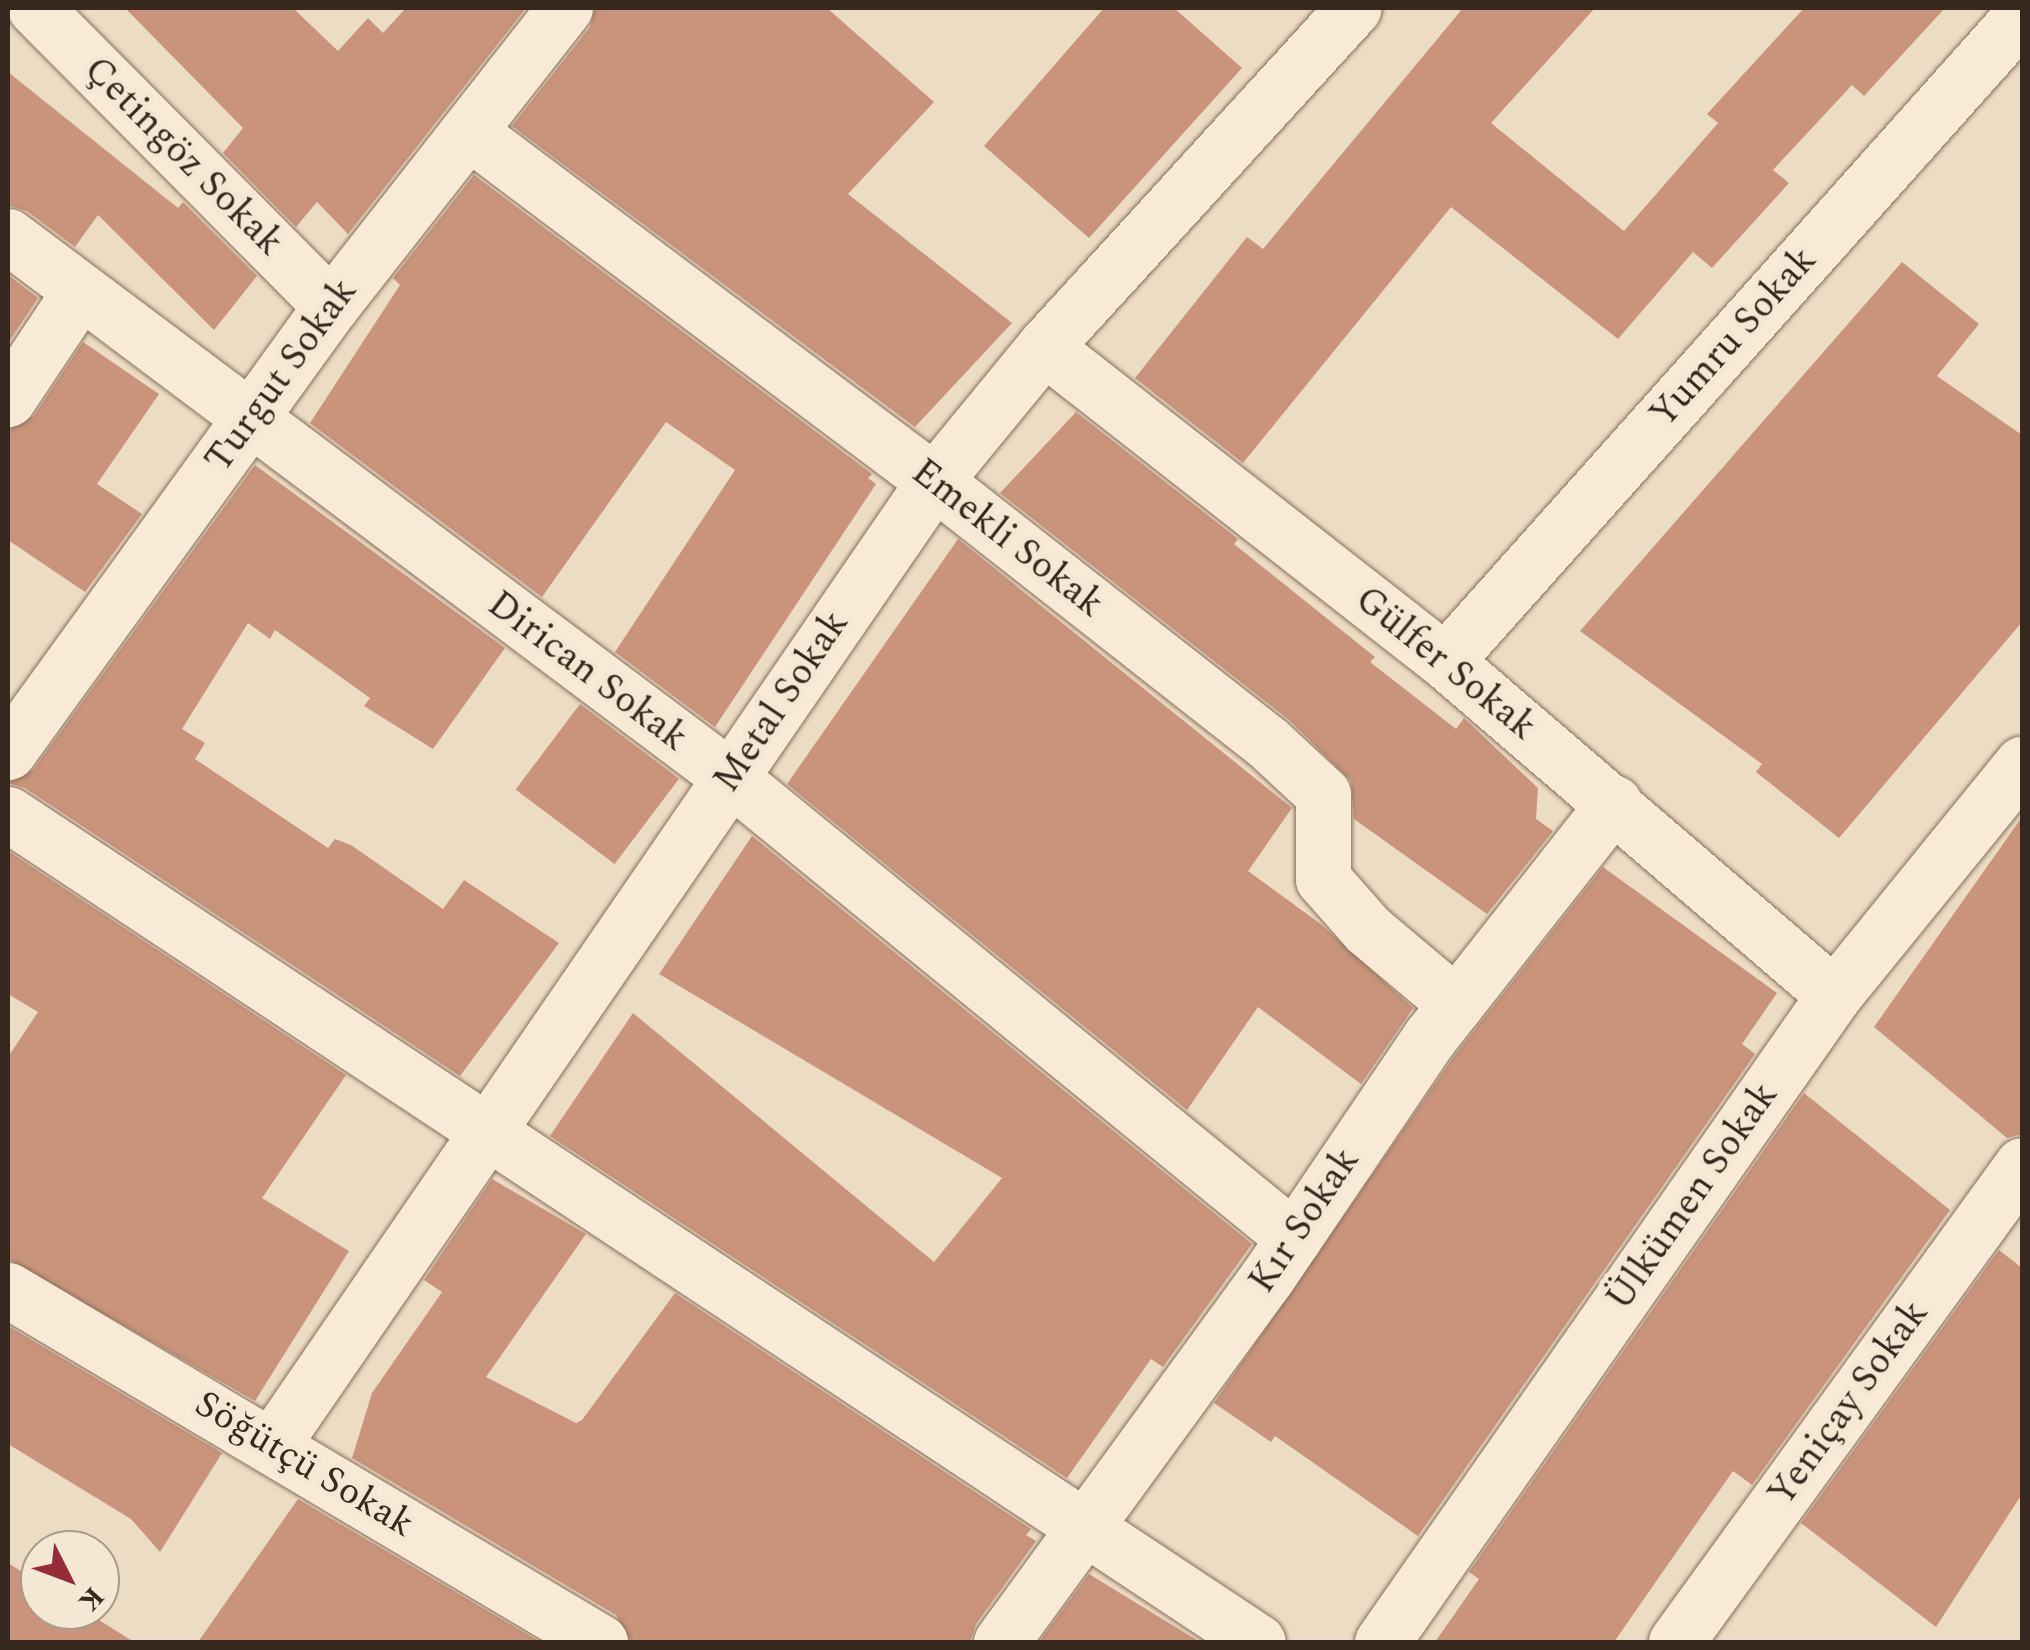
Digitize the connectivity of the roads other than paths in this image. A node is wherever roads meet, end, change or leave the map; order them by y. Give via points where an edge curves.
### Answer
1 (35, 8) edge
2 (565, 8) edge
3 (1354, 8) edge
4 (2022, 15) edge
5 (469, 132) junction
6 (8, 236) edge
7 (80, 291) junction
8 (331, 306) junction
9 (1044, 347) junction
10 (8, 399) edge
11 (248, 421) junction
12 (934, 481) junction
13 (1445, 662) junction
14 (8, 752) edge
15 (731, 778) junction
16 (2015, 788) edge
17 (1614, 803) junction
18 (8, 814) edge
19 (1834, 995) junction
20 (1456, 1004) junction
21 (486, 1130) junction
22 (2022, 1165) edge
23 (1294, 1238) junction
24 (8, 1290) edge
25 (272, 1445) junction
26 (1080, 1529) junction
27 (600, 1642) edge
28 (1001, 1642) edge
29 (1258, 1642) edge
30 (1382, 1642) edge
31 (1676, 1642) edge

1 - 8 street, Çetingöz Sokak
2 - 5 street, Turgut Sokak
3 - 9 street, Metal Sokak
4 - 13 street, Yumru Sokak
5 - 8 street, Turgut Sokak
5 - 12 street, Emekli Sokak
6 - 7 street, Dirican Sokak
7 - 10 street
7 - 11 street, Dirican Sokak
8 - 11 street, Turgut Sokak
9 - 12 street, Metal Sokak
9 - 13 street, Gülfer Sokak
11 - 14 street, Turgut Sokak
11 - 15 street, Dirican Sokak
12 - 15 street, Metal Sokak
12 - 20 street, Emekli Sokak via 1323,794 1324,879 1368,930
13 - 17 street, Gülfer Sokak
15 - 21 street, Metal Sokak
15 - 23 street, Dirican Sokak
16 - 19 street, Ülkümen Sokak
17 - 19 street, Gülfer Sokak
17 - 20 street, Kır Sokak
18 - 21 street
19 - 30 street, Ülkümen Sokak
20 - 23 street, Kır Sokak
21 - 25 street, Metal Sokak
21 - 26 street
22 - 31 street, Yeniçay Sokak
23 - 26 street, Kır Sokak
24 - 25 street, Söğütçü Sokak
25 - 27 street, Söğütçü Sokak
26 - 28 street, Kır Sokak
26 - 29 street

